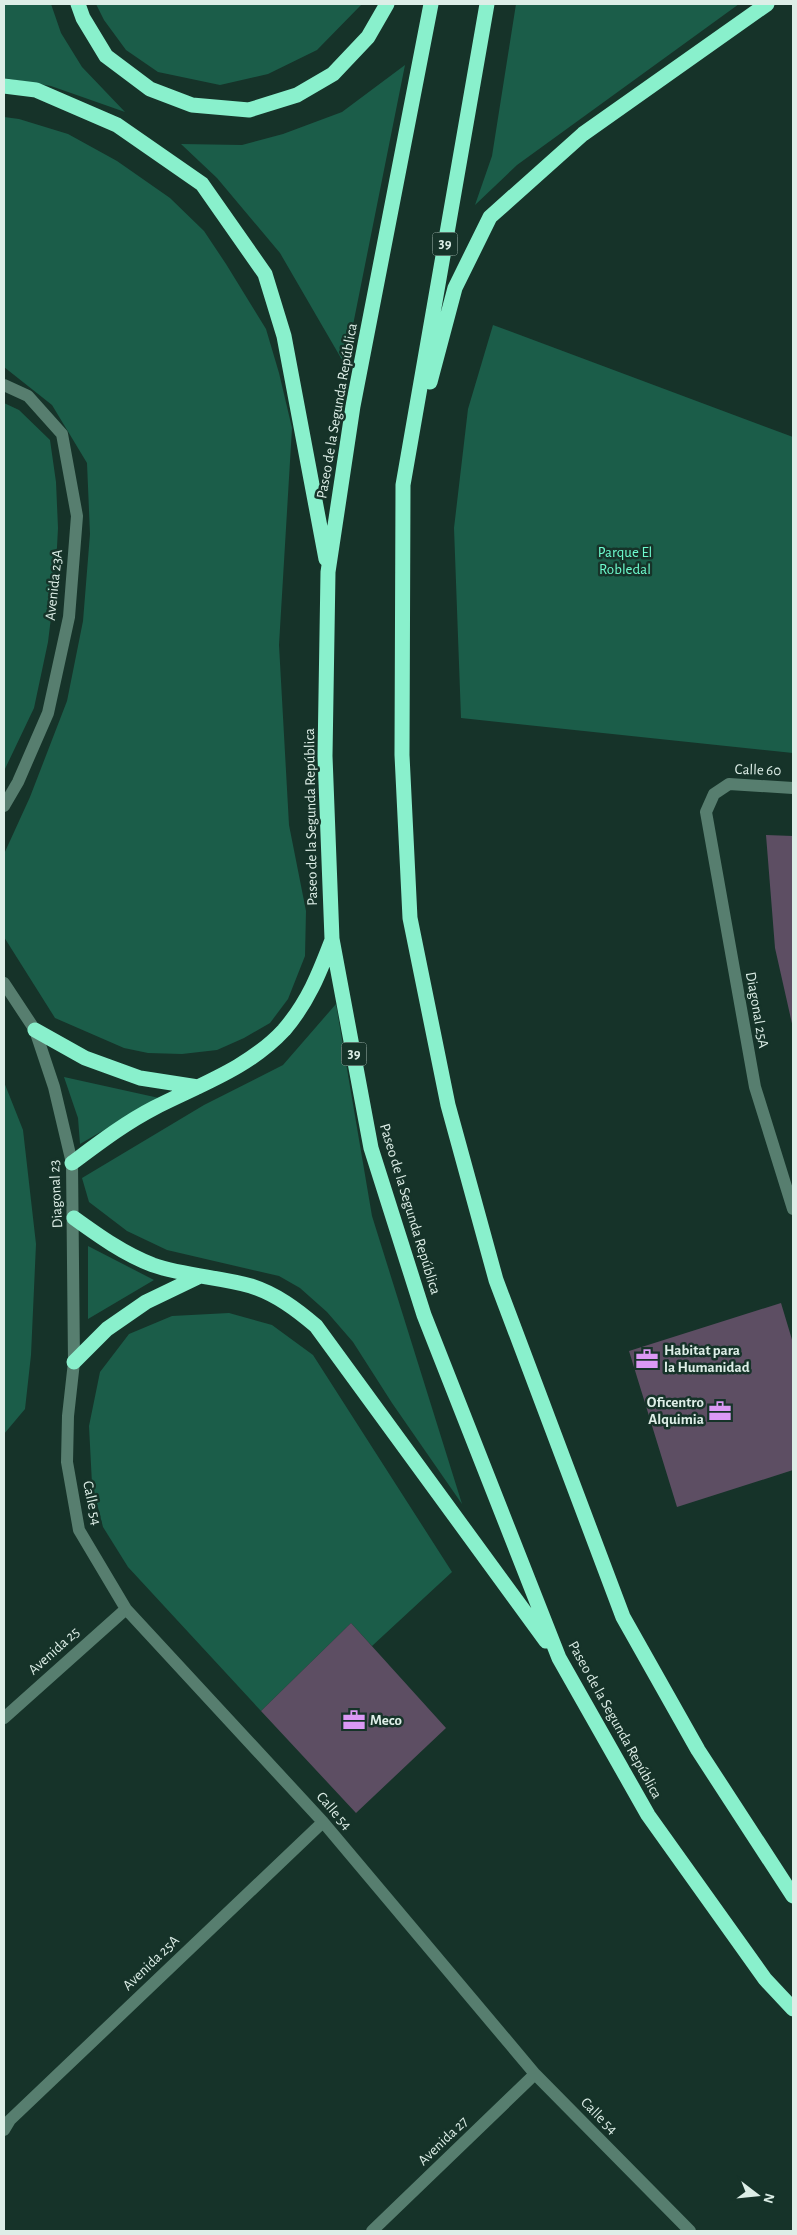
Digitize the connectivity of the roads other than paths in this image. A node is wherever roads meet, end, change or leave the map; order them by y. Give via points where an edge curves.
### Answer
1 (78, 4) edge
2 (387, 4) edge
3 (431, 4) edge
4 (487, 4) edge
5 (767, 4) edge
6 (4, 86) edge
7 (4, 385) edge
8 (403, 485) junction
9 (328, 572) junction
10 (793, 788) edge
11 (4, 806) edge
12 (706, 812) joint
13 (332, 940) junction
14 (4, 982) edge
15 (35, 1030) junction
16 (198, 1087) junction
17 (72, 1163) junction
18 (793, 1209) edge
19 (74, 1218) junction
20 (198, 1277) junction
21 (74, 1362) junction
22 (126, 1609) junction
23 (559, 1658) junction
24 (4, 1718) edge
25 (323, 1822) junction
26 (793, 1896) edge
27 (765, 1979) junction
28 (793, 2009) edge
29 (793, 2017) edge
30 (536, 2074) junction
31 (4, 2130) edge
32 (372, 2231) edge
33 (690, 2231) edge

1 - 2 highway via 106,56 150,89 192,105 249,110 297,96 333,74 368,37
3 - 9 highway, Paseo de la Segunda República / 39 via 355,397
4 - 8 highway, 39
5 - 8 highway via 583,134 490,218 455,288
6 - 9 highway via 36,90 117,125 202,184 265,274 284,336
7 - 11 street, Avenida 23A via 28,396 62,434 77,516 69,617 48,713
8 - 26 highway, 39 via 402,755 410,918 448,1105 496,1280 623,1616 698,1750
9 - 13 highway, Paseo de la Segunda República / 39 via 326,756
10 - 12 street, Calle 60 via 729,784 714,794
12 - 18 street, Diagonal 25A via 754,1087
13 - 16 highway via 313,988 283,1030 244,1064
13 - 23 highway, Paseo de la Segunda República / 39 via 371,1148 424,1315
14 - 15 street, Diagonal 23
15 - 16 highway via 85,1058 140,1078
15 - 17 street, Diagonal 23 via 54,1086
16 - 17 highway via 153,1108
17 - 19 street, Diagonal 23
19 - 20 highway via 112,1245 153,1264
19 - 21 street, Diagonal 23
20 - 21 highway via 146,1302 107,1328
20 - 23 highway via 251,1286 289,1304 316,1326
21 - 22 street, Calle 54 via 67,1462 79,1530
22 - 24 street, Avenida 25
22 - 25 street, Calle 54
23 - 27 highway, Paseo de la Segunda República / 39 via 648,1815
25 - 30 street, Calle 54
25 - 31 street, Avenida 25A via 10,2120
27 - 28 highway, Paseo de la Segunda República / 39
27 - 29 highway
30 - 32 street, Avenida 27
30 - 33 street, Calle 54

